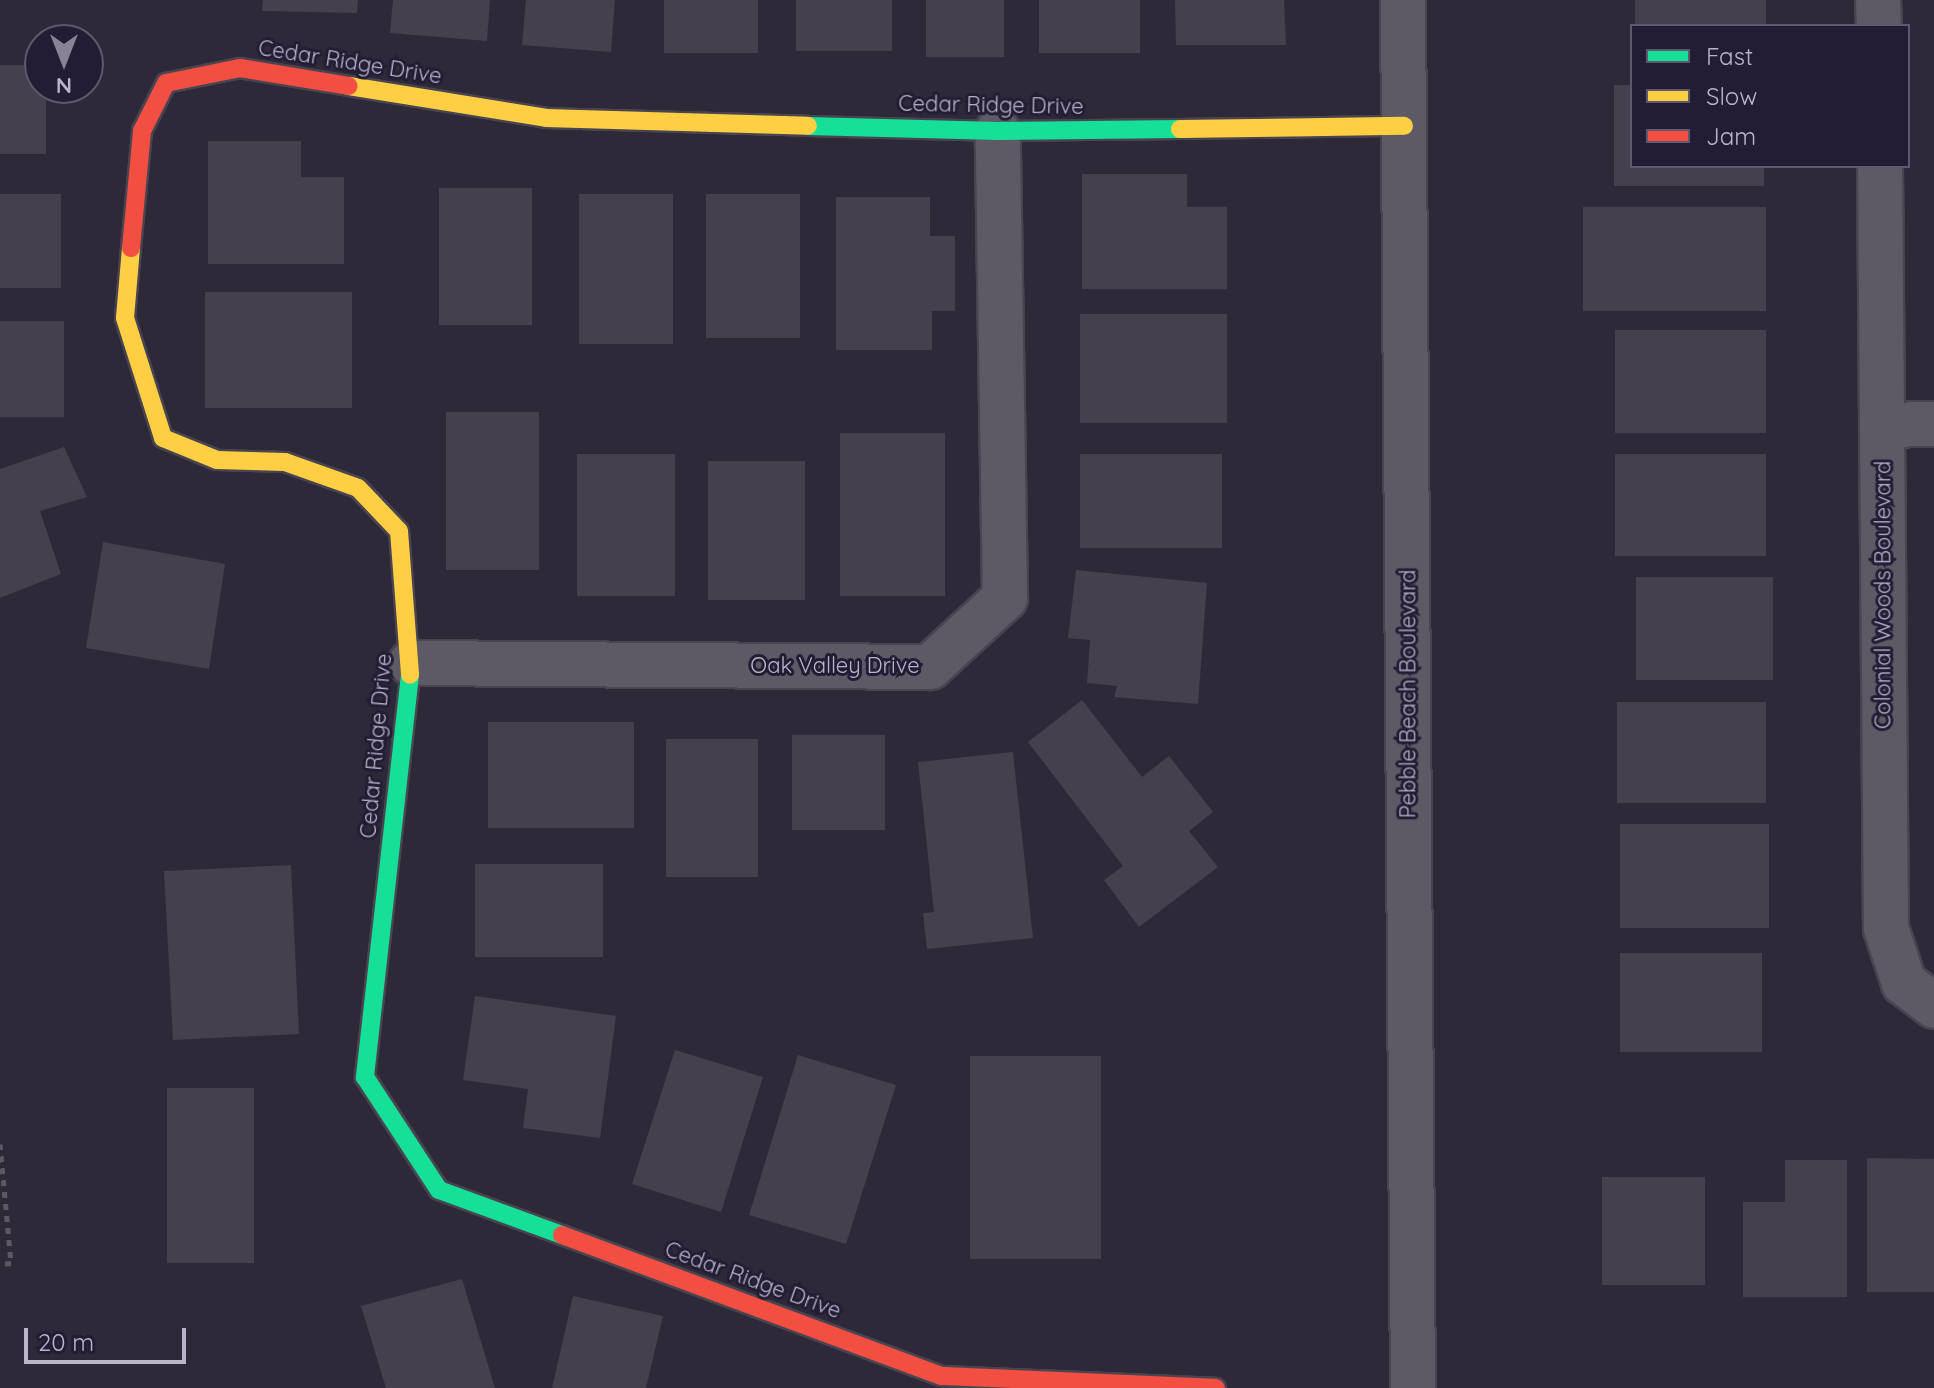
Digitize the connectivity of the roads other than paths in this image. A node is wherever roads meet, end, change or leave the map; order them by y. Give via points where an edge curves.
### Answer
1 (1403, 0) edge
2 (1878, 0) edge
3 (1879, 24) edge
4 (1404, 126) junction
5 (998, 131) junction
6 (1880, 168) edge
7 (1934, 424) edge
8 (1882, 425) junction
9 (411, 663) junction
10 (1934, 1006) edge
11 (1216, 1388) edge
12 (1413, 1388) edge

1 - 4 street, Pebble Beach Boulevard
2 - 3 street
4 - 5 street, Cedar Ridge Drive
4 - 12 street, Pebble Beach Boulevard
5 - 9 street, Oak Valley Drive via 1005,598 930,667
5 - 9 street, Cedar Ridge Drive via 546,118 240,68 166,83 142,131 125,318 163,438 217,460 285,462 358,488 399,531
6 - 8 street, Colonial Woods Boulevard
7 - 8 street
8 - 10 street, Colonial Woods Boulevard via 1886,928 1904,983
9 - 11 street, Cedar Ridge Drive via 365,1077 439,1190 942,1376

